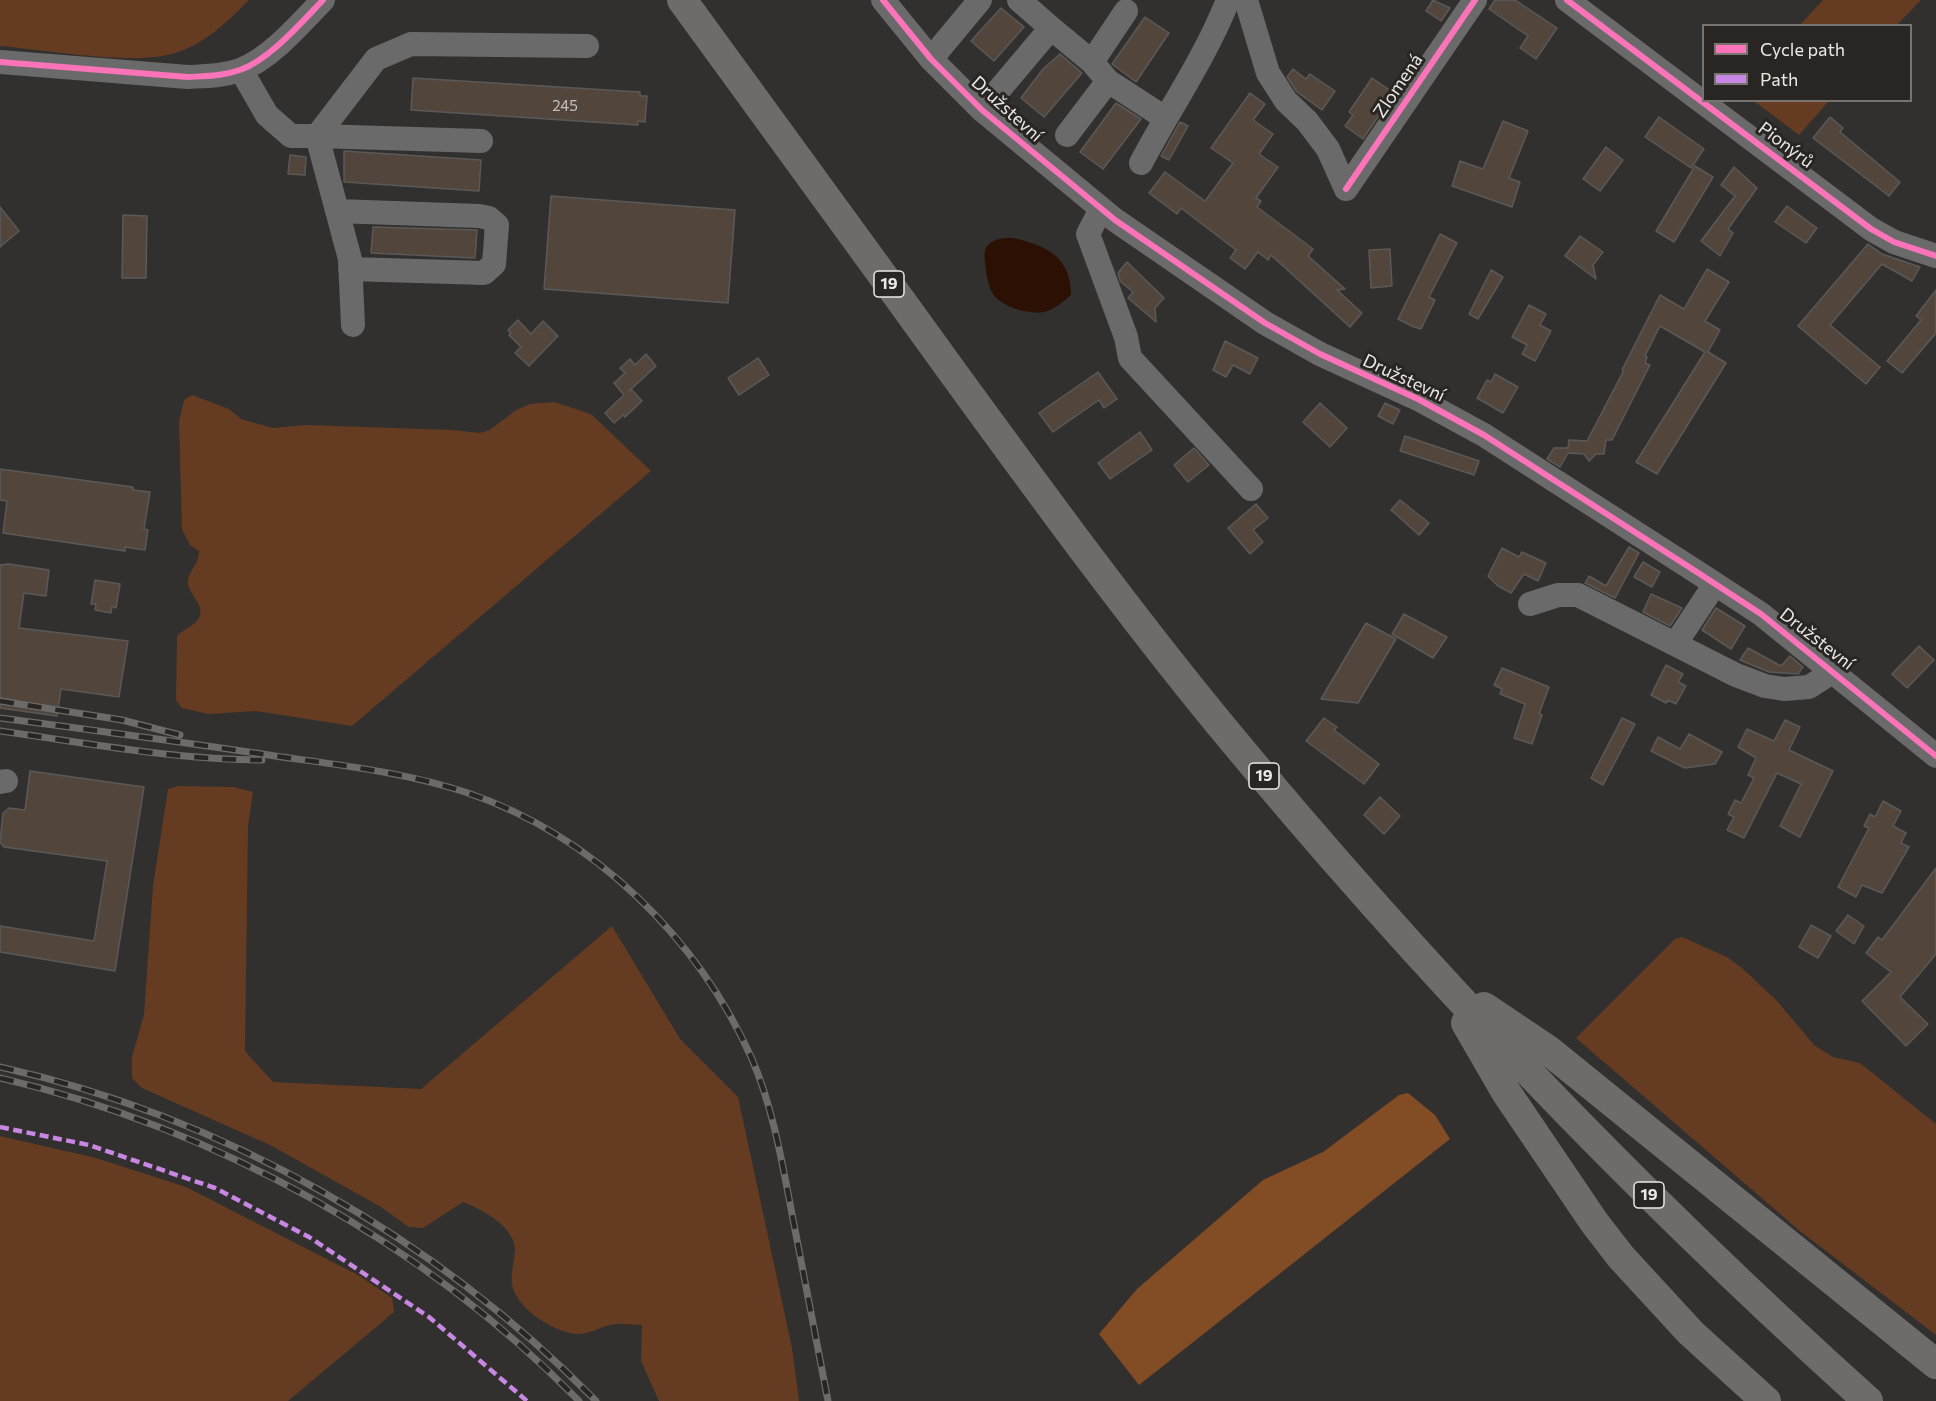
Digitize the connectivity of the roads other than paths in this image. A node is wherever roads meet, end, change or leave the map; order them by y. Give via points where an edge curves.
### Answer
1 (323, 0) edge
2 (682, 0) edge
3 (883, 0) edge
4 (980, 0) edge
5 (1019, 0) edge
6 (1228, 0) edge
7 (1246, 0) edge
8 (1475, 0) edge
9 (1567, 0) edge
10 (1126, 12) dead end
11 (1051, 28) junction
12 (587, 46) dead end
13 (931, 59) junction
14 (0, 62) edge
15 (1092, 62) junction
16 (241, 70) junction
17 (1107, 81) junction
18 (1702, 102) edge
19 (1702, 102) edge
20 (982, 110) junction
21 (1164, 118) junction
22 (1068, 135) dead end
23 (317, 136) junction
24 (481, 141) dead end
25 (1141, 163) dead end
26 (1101, 209) junction
27 (337, 211) junction
28 (1936, 256) edge
29 (350, 268) junction
30 (353, 325) dead end
31 (1251, 489) dead end
32 (1715, 584) junction
33 (1530, 604) dead end
34 (1676, 643) junction
35 (1834, 671) junction
36 (1936, 756) edge
37 (1441, 978) junction
38 (1936, 1364) edge
39 (1766, 1401) edge
40 (1868, 1401) edge

1 - 16 street via 296,28
2 - 37 main road, 19 via 1095,568 1222,727
3 - 13 street, Družstevní
4 - 13 street
5 - 11 street
6 - 21 street via 1190,81
7 - 8 street, Zlomená via 1268,73 1286,101 1328,149 1346,189
9 - 19 street, Pionýrů
10 - 15 street
11 - 15 street
11 - 20 street
12 - 23 street via 411,44 376,59
13 - 20 street, Družstevní
14 - 16 street via 189,77
15 - 17 street
16 - 23 street via 267,115 291,136
17 - 21 street
17 - 22 street
18 - 28 street, Pionýrů via 1871,229 1894,242
20 - 26 street, Družstevní
21 - 25 street
23 - 24 street
23 - 27 street
26 - 31 street via 1088,234 1130,358
26 - 32 street, Družstevní via 1265,323 1484,435
27 - 29 street
27 - 29 street via 479,216 497,225 494,264 484,273
29 - 30 street
32 - 34 street
32 - 35 street, Družstevní
33 - 34 street via 1558,595 1578,596
34 - 35 street via 1765,686 1809,687
35 - 36 street, Družstevní
37 - 38 main road via 1548,1050
37 - 39 main road via 1506,1092 1621,1257 1691,1333
37 - 40 main road, 19 via 1662,1209

